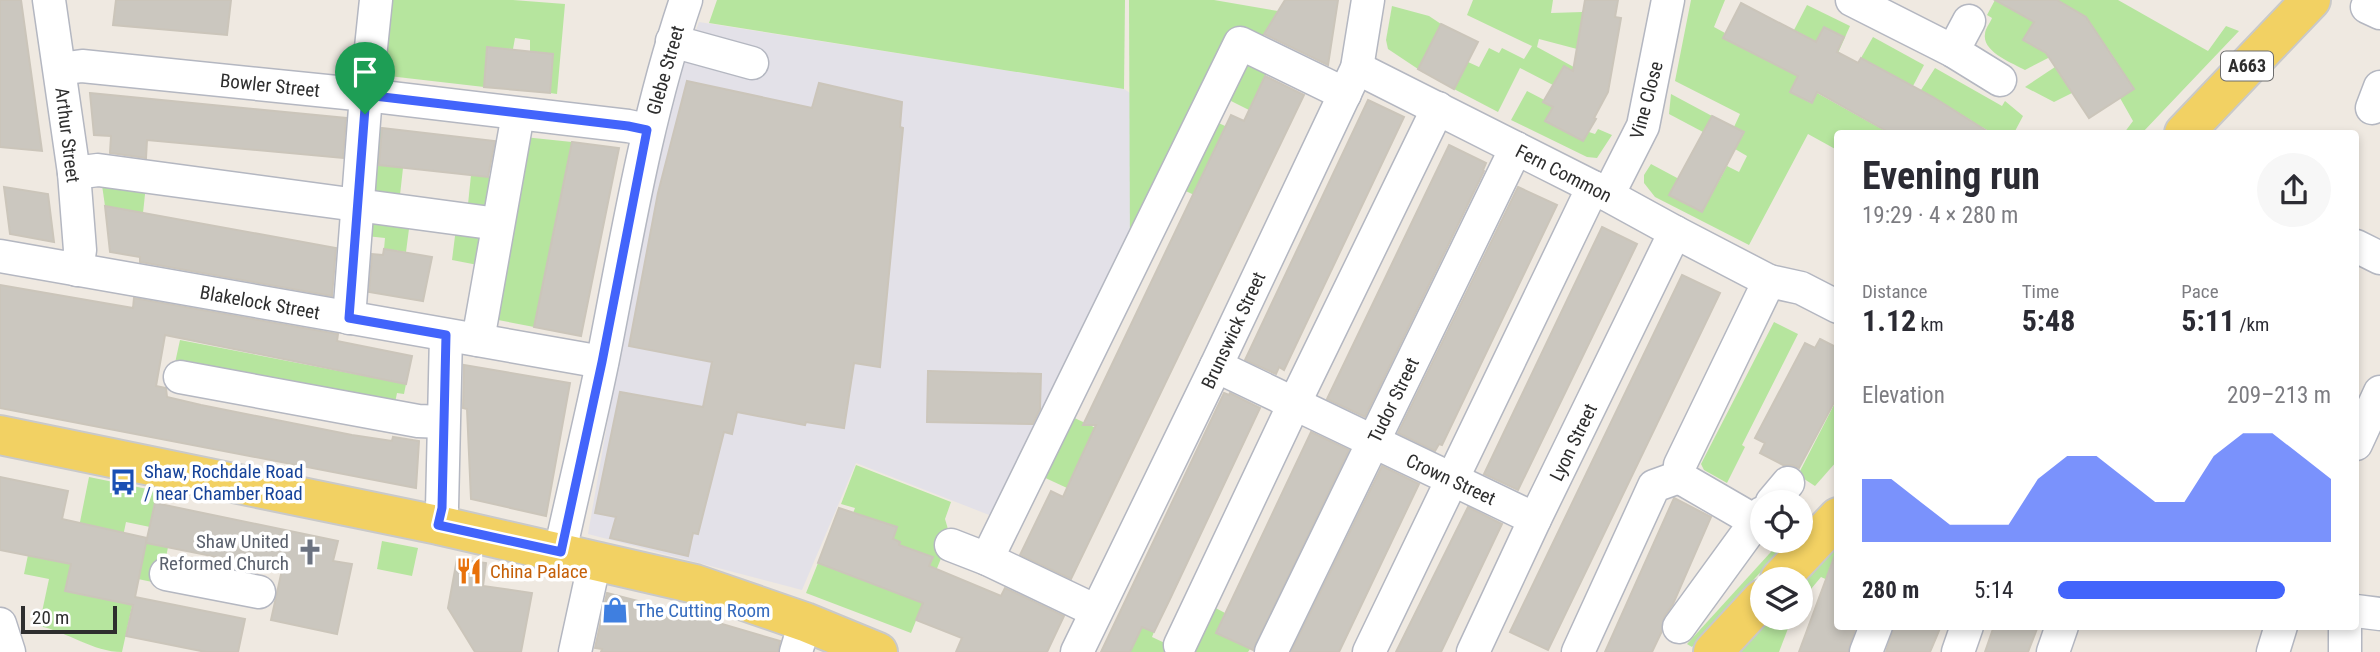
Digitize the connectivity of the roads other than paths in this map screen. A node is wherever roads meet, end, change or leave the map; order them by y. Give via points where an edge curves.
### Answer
1 (49, 0) edge
2 (376, 0) edge
3 (686, 0) edge
4 (1368, 0) edge
5 (1668, 0) edge
6 (1852, 0) edge
7 (2311, 0) edge
8 (1969, 21) dead end
9 (672, 41) junction
10 (1953, 51) junction
11 (752, 63) dead end
12 (60, 69) junction
13 (2000, 80) dead end
14 (1351, 81) junction
15 (366, 95) junction
16 (1438, 108) junction
17 (518, 114) junction
18 (647, 130) junction
19 (2187, 130) edge
20 (1516, 148) junction
21 (74, 173) junction
22 (1601, 191) junction
23 (357, 205) junction
24 (498, 224) junction
25 (1675, 232) junction
26 (2359, 248) edge
27 (0, 256) edge
28 (2380, 258) edge
29 (77, 270) junction
30 (1769, 281) junction
31 (1834, 305) edge
32 (349, 318) junction
33 (446, 335) junction
34 (478, 340) junction
35 (602, 362) junction
36 (1216, 366) junction
37 (180, 377) dead end
38 (2380, 393) edge
39 (1294, 404) junction
40 (443, 422) junction
41 (0, 435) edge
42 (2359, 438) edge
43 (1373, 442) junction
44 (1679, 477) junction
45 (1451, 479) junction
46 (1750, 499) edge
47 (1535, 519) junction
48 (1834, 521) edge
49 (438, 525) junction
50 (1750, 531) edge
51 (951, 545) dead end
52 (578, 556) junction
53 (987, 559) junction
54 (1791, 567) edge
55 (166, 574) dead end
56 (259, 593) dead end
57 (1096, 611) junction
58 (2359, 611) edge
59 (1750, 612) edge
60 (2380, 614) edge
61 (0, 624) edge
62 (1679, 627) dead end
63 (1874, 630) edge
64 (1966, 630) edge
65 (2061, 630) edge
66 (2280, 630) edge
67 (2345, 630) edge
68 (801, 637) edge
69 (1181, 645) dead end
70 (1482, 649) edge
71 (9, 652) edge
72 (575, 652) edge
73 (878, 652) edge
74 (1077, 652) edge
75 (1271, 652) edge
76 (1369, 652) edge
77 (1578, 652) edge
78 (1713, 652) edge
79 (1866, 652) edge
80 (1958, 652) edge
81 (2053, 652) edge
82 (2273, 652) edge
83 (2345, 652) edge

1 - 12 street, Arthur Street
2 - 15 street
3 - 9 street, Glebe Street
4 - 14 street, Brunswick Street
5 - 22 street, Vine Close via 1643,126
6 - 10 street
7 - 19 main road, A663
8 - 10 street
9 - 11 street
9 - 18 street, Glebe Street
10 - 13 street
12 - 15 street, Bowler Street via 82,66
12 - 21 street, Arthur Street
14 - 16 street, Fern Common
14 - 36 street, Brunswick Street
14 - 53 street, Fern Common via 1240,43
15 - 17 street, Bowler Street
15 - 23 street
16 - 20 street, Fern Common
16 - 39 street
17 - 18 street, Bowler Street
17 - 24 street
18 - 35 street, Glebe Street
20 - 22 street, Fern Common
20 - 43 street, Tudor Street
21 - 23 street via 98,170
21 - 29 street, Arthur Street via 80,250
22 - 25 street, Fern Common
22 - 45 street, Vine Close
23 - 24 street
23 - 32 street
24 - 34 street
25 - 30 street, Fern Common
25 - 47 street, Lyon Street
26 - 28 street
27 - 29 street, Blakelock Street
29 - 32 street, Blakelock Street
30 - 31 street, Fern Common via 1801,288
30 - 44 street via 1680,465
32 - 33 street, Blakelock Street
33 - 34 street, Blakelock Street
33 - 40 street
34 - 35 street, Blakelock Street
35 - 52 street, Glebe Street
36 - 39 street, Crown Street
36 - 57 street, Brunswick Street
37 - 40 street
38 - 42 street
39 - 43 street, Crown Street
39 - 69 street
40 - 49 street
41 - 49 main road
43 - 45 street, Crown Street
43 - 75 street, Tudor Street
44 - 46 street
44 - 77 street via 1654,486
45 - 47 street, Crown Street
45 - 76 street, Vine Close
47 - 70 street, Lyon Street
48 - 54 main road
49 - 52 main road
50 - 62 street
51 - 53 street
52 - 68 main road via 695,584
52 - 72 street, Glebe Street
53 - 57 street
55 - 56 street
57 - 74 street, Brunswick Street
58 - 60 street
59 - 78 main road
61 - 71 street
63 - 79 street
64 - 80 street
65 - 81 street
66 - 82 street
67 - 83 street
68 - 73 main road

